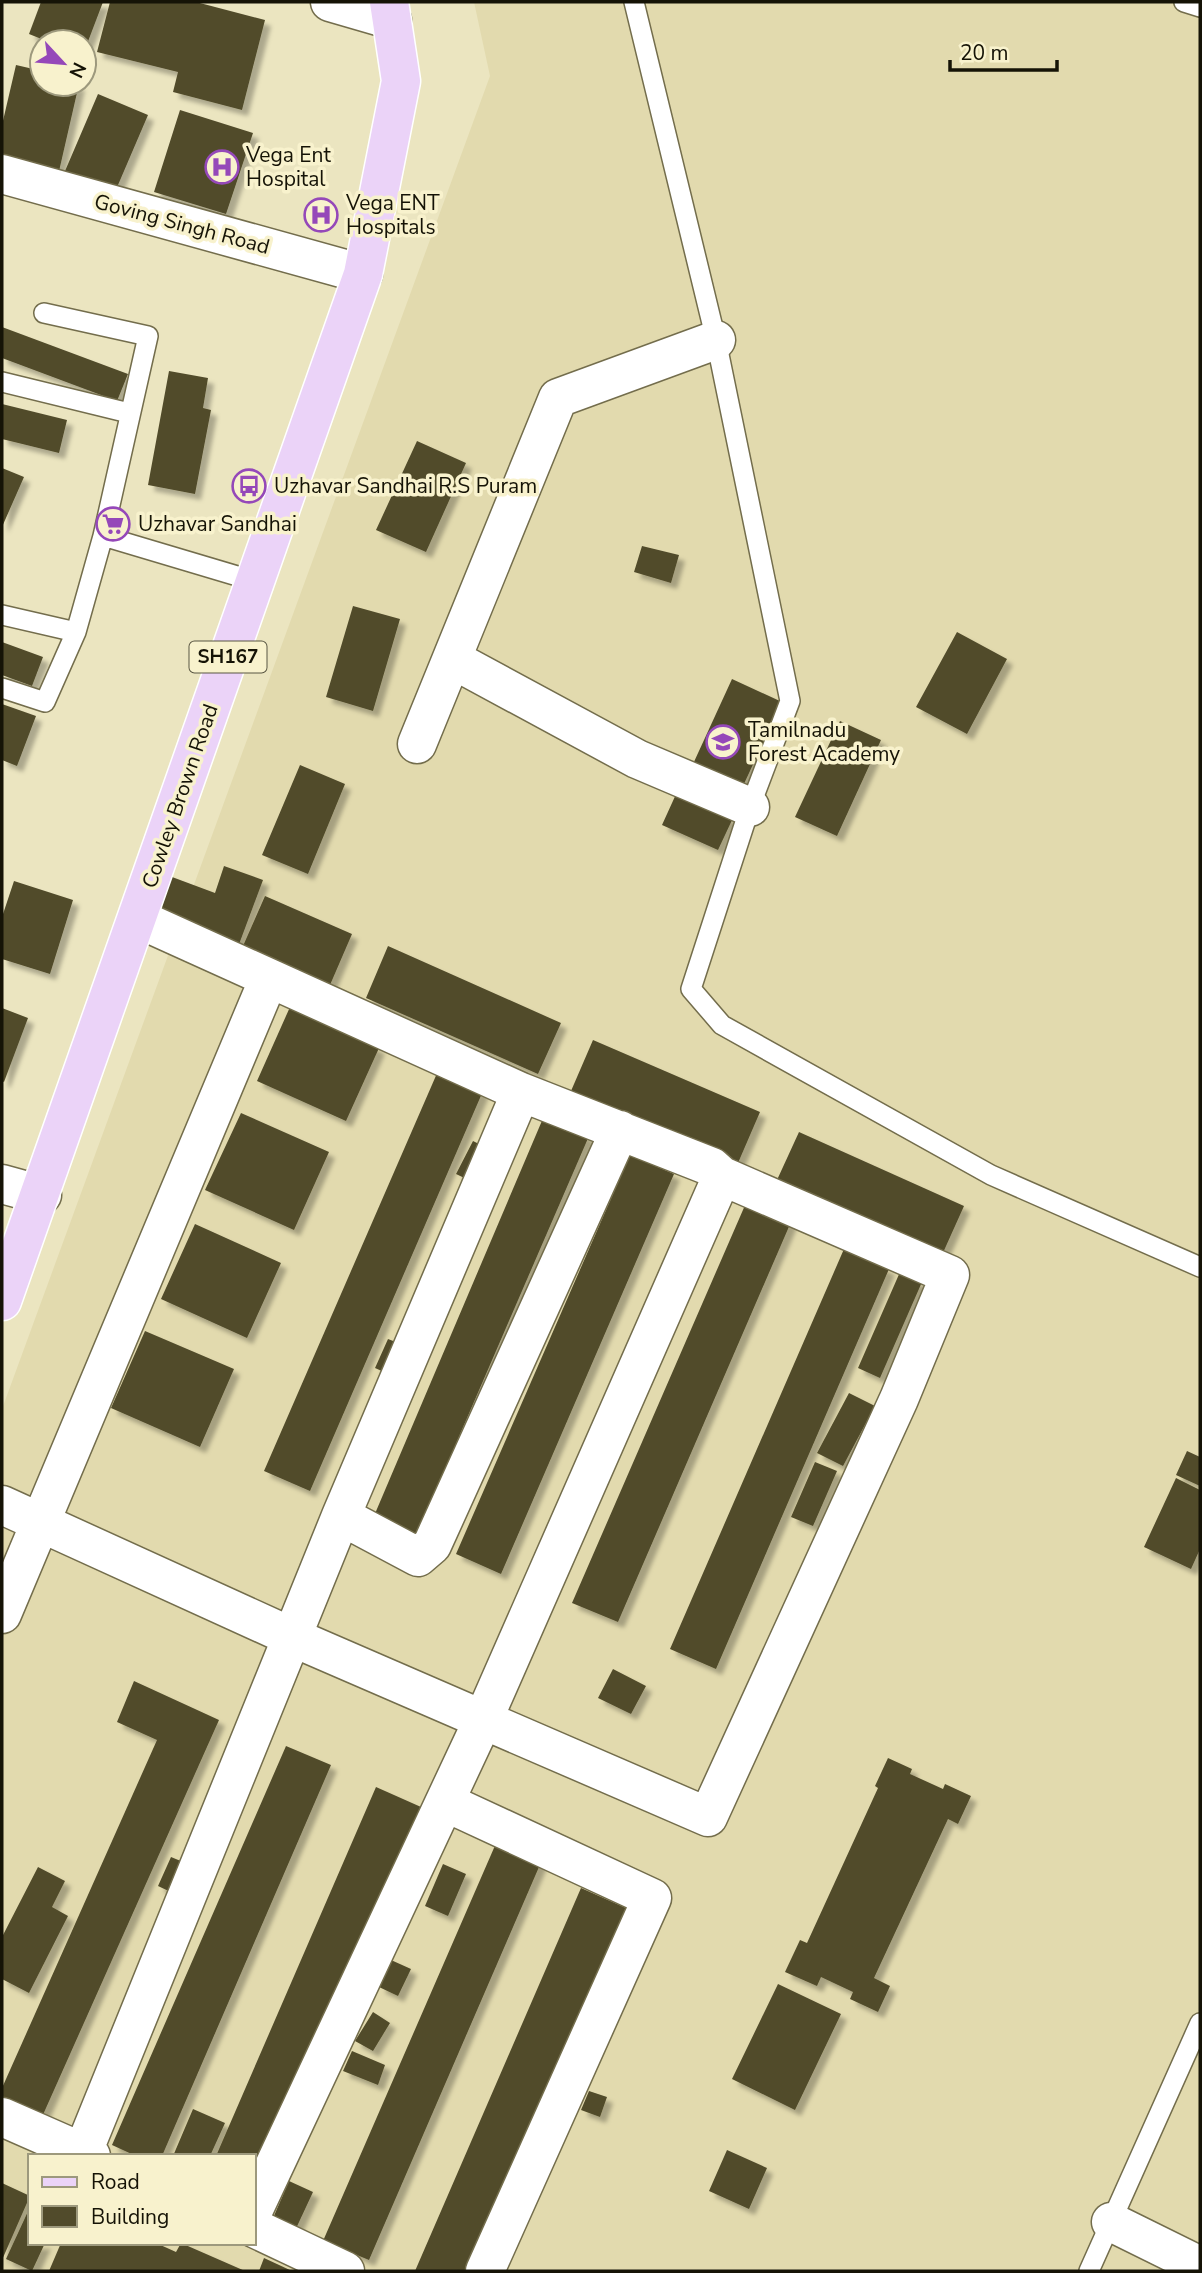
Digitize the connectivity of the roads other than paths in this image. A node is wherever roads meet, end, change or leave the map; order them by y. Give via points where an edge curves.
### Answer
1 (330, 2) edge
2 (634, 2) edge
3 (1184, 2) edge
4 (1200, 7) edge
5 (390, 11) edge
6 (2, 174) edge
7 (363, 274) junction
8 (44, 313) dead end
9 (716, 340) junction
10 (2, 382) edge
11 (129, 413) junction
12 (103, 536) junction
13 (254, 581) junction
14 (2, 615) edge
15 (76, 632) junction
16 (452, 659) junction
17 (2, 688) edge
18 (417, 744) dead end
19 (750, 807) junction
20 (139, 919) junction
21 (268, 978) junction
22 (521, 1092) junction
23 (620, 1130) junction
24 (722, 1176) junction
25 (2, 1184) edge
26 (41, 1195) junction
27 (1200, 1267) edge
28 (2, 1301) edge
29 (2, 1505) edge
30 (341, 1516) junction
31 (39, 1522) junction
32 (2, 1614) edge
33 (292, 1637) junction
34 (483, 1720) junction
35 (445, 1802) junction
36 (1200, 2023) edge
37 (2, 2117) edge
38 (87, 2154) edge
39 (256, 2204) edge
40 (1111, 2222) junction
41 (256, 2229) edge
42 (1200, 2266) edge
43 (345, 2271) edge
44 (485, 2271) edge
45 (1089, 2271) edge

1 - 5 street
2 - 9 lane
3 - 4 lane
5 - 7 main road, Cowley Brown Road / SH167 via 401,80
6 - 7 street, Goving Singh Road
7 - 13 main road, Cowley Brown Road / SH167
8 - 11 lane via 148,335
9 - 16 street via 558,398
9 - 19 lane via 790,701
10 - 11 lane
11 - 12 lane
12 - 13 lane
12 - 15 lane
13 - 20 main road, Cowley Brown Road / SH167
14 - 15 lane
15 - 17 lane via 45,702
16 - 18 street
16 - 19 street via 637,759
19 - 27 lane via 691,989 722,1025 990,1175
20 - 21 street
20 - 26 main road, Cowley Brown Road / SH167
21 - 22 street
21 - 31 street
22 - 23 street
22 - 30 street
23 - 24 street via 712,1167
23 - 30 street via 432,1545 418,1557
24 - 34 street
24 - 34 street via 950,1275 898,1399 708,1817
25 - 26 street
26 - 28 main road, Cowley Brown Road / SH167
29 - 31 street
30 - 33 street
31 - 32 street
31 - 33 street
33 - 34 street
33 - 38 street
34 - 35 street
35 - 39 street
35 - 44 street via 652,1898
36 - 40 lane
37 - 38 street
40 - 42 street
40 - 45 lane
41 - 43 street

